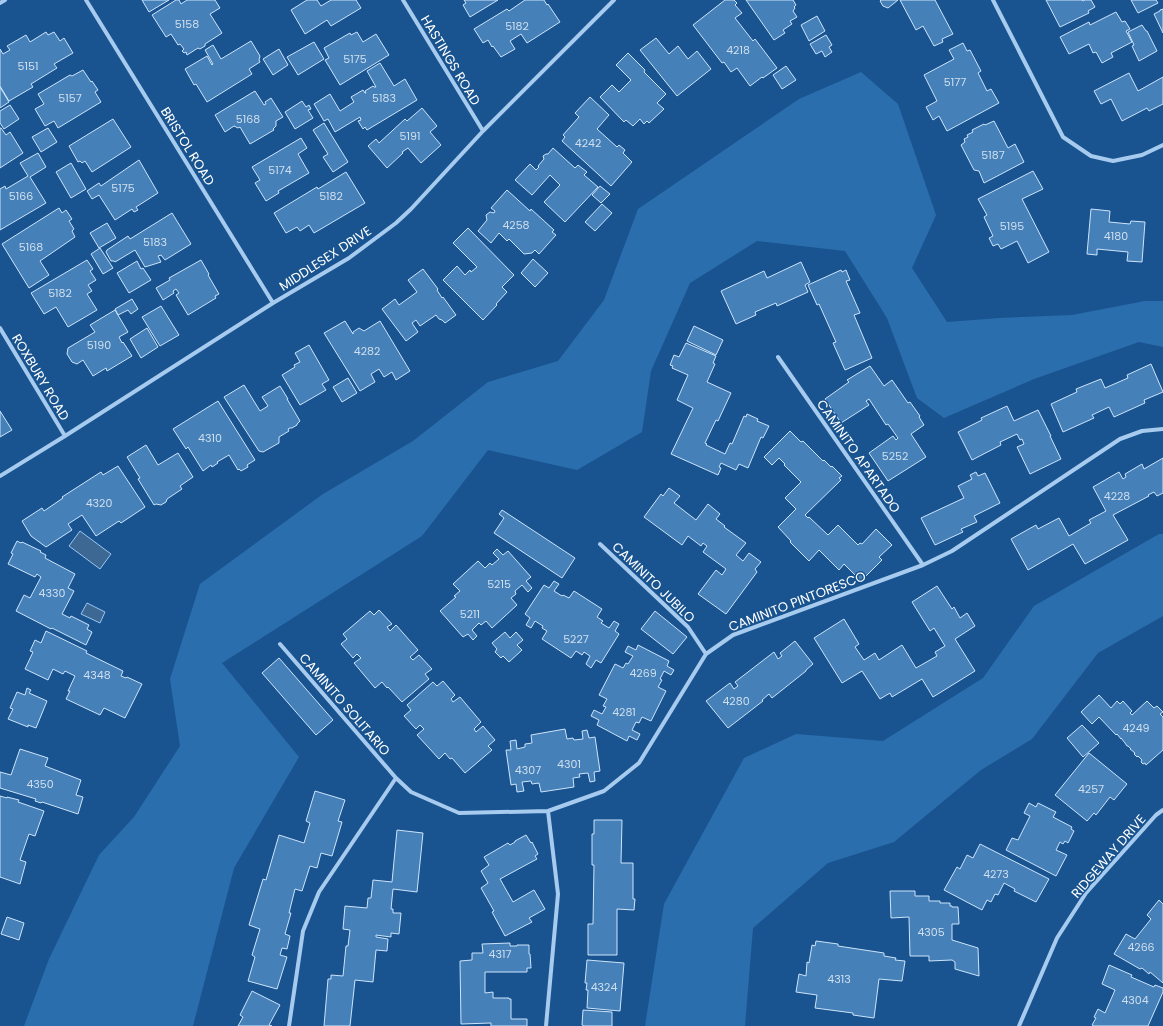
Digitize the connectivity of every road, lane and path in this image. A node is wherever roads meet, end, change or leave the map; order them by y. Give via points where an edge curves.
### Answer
1 (5, 0) edge
2 (86, 0) edge
3 (403, 0) edge
4 (614, 0) edge
5 (993, 0) edge
6 (0, 3) edge
7 (483, 131) junction
8 (1163, 145) edge
9 (273, 303) junction
10 (0, 328) edge
11 (778, 357) dead end
12 (1163, 429) edge
13 (65, 436) junction
14 (0, 476) edge
15 (600, 544) dead end
16 (923, 565) junction
17 (280, 644) dead end
18 (706, 654) junction
19 (396, 778) junction
20 (1163, 810) edge
21 (548, 811) junction
22 (289, 1026) edge
23 (546, 1026) edge
24 (1019, 1026) edge

1 - 6 street
2 - 9 street, BRISTOL ROAD
3 - 7 street, HASTINGS ROAD
4 - 7 street, MIDDLESEX DRIVE
5 - 8 street via 1063,137 1091,156 1113,161 1142,155
7 - 9 street, MIDDLESEX DRIVE via 396,224 349,258
9 - 13 street, MIDDLESEX DRIVE
10 - 13 street, ROXBURY ROAD
11 - 16 street, CAMINITO APARTADO
12 - 16 street, CAMINITO PINTORESCO via 1142,431 1120,438 952,551
13 - 14 street, MIDDLESEX DRIVE
15 - 18 street, CAMINITO JUBILO via 688,627
16 - 18 street, CAMINITO PINTORESCO via 732,635
17 - 19 street, CAMINITO SOLITARIO
18 - 21 street, CAMINITO PINTORESCO via 639,763 604,791
19 - 21 street, CAMINITO SOLITARIO via 411,792 459,813
19 - 22 street via 316,899 303,931
20 - 24 street, RIDGEWAY DRIVE via 1086,893 1058,938
21 - 23 street via 558,894

